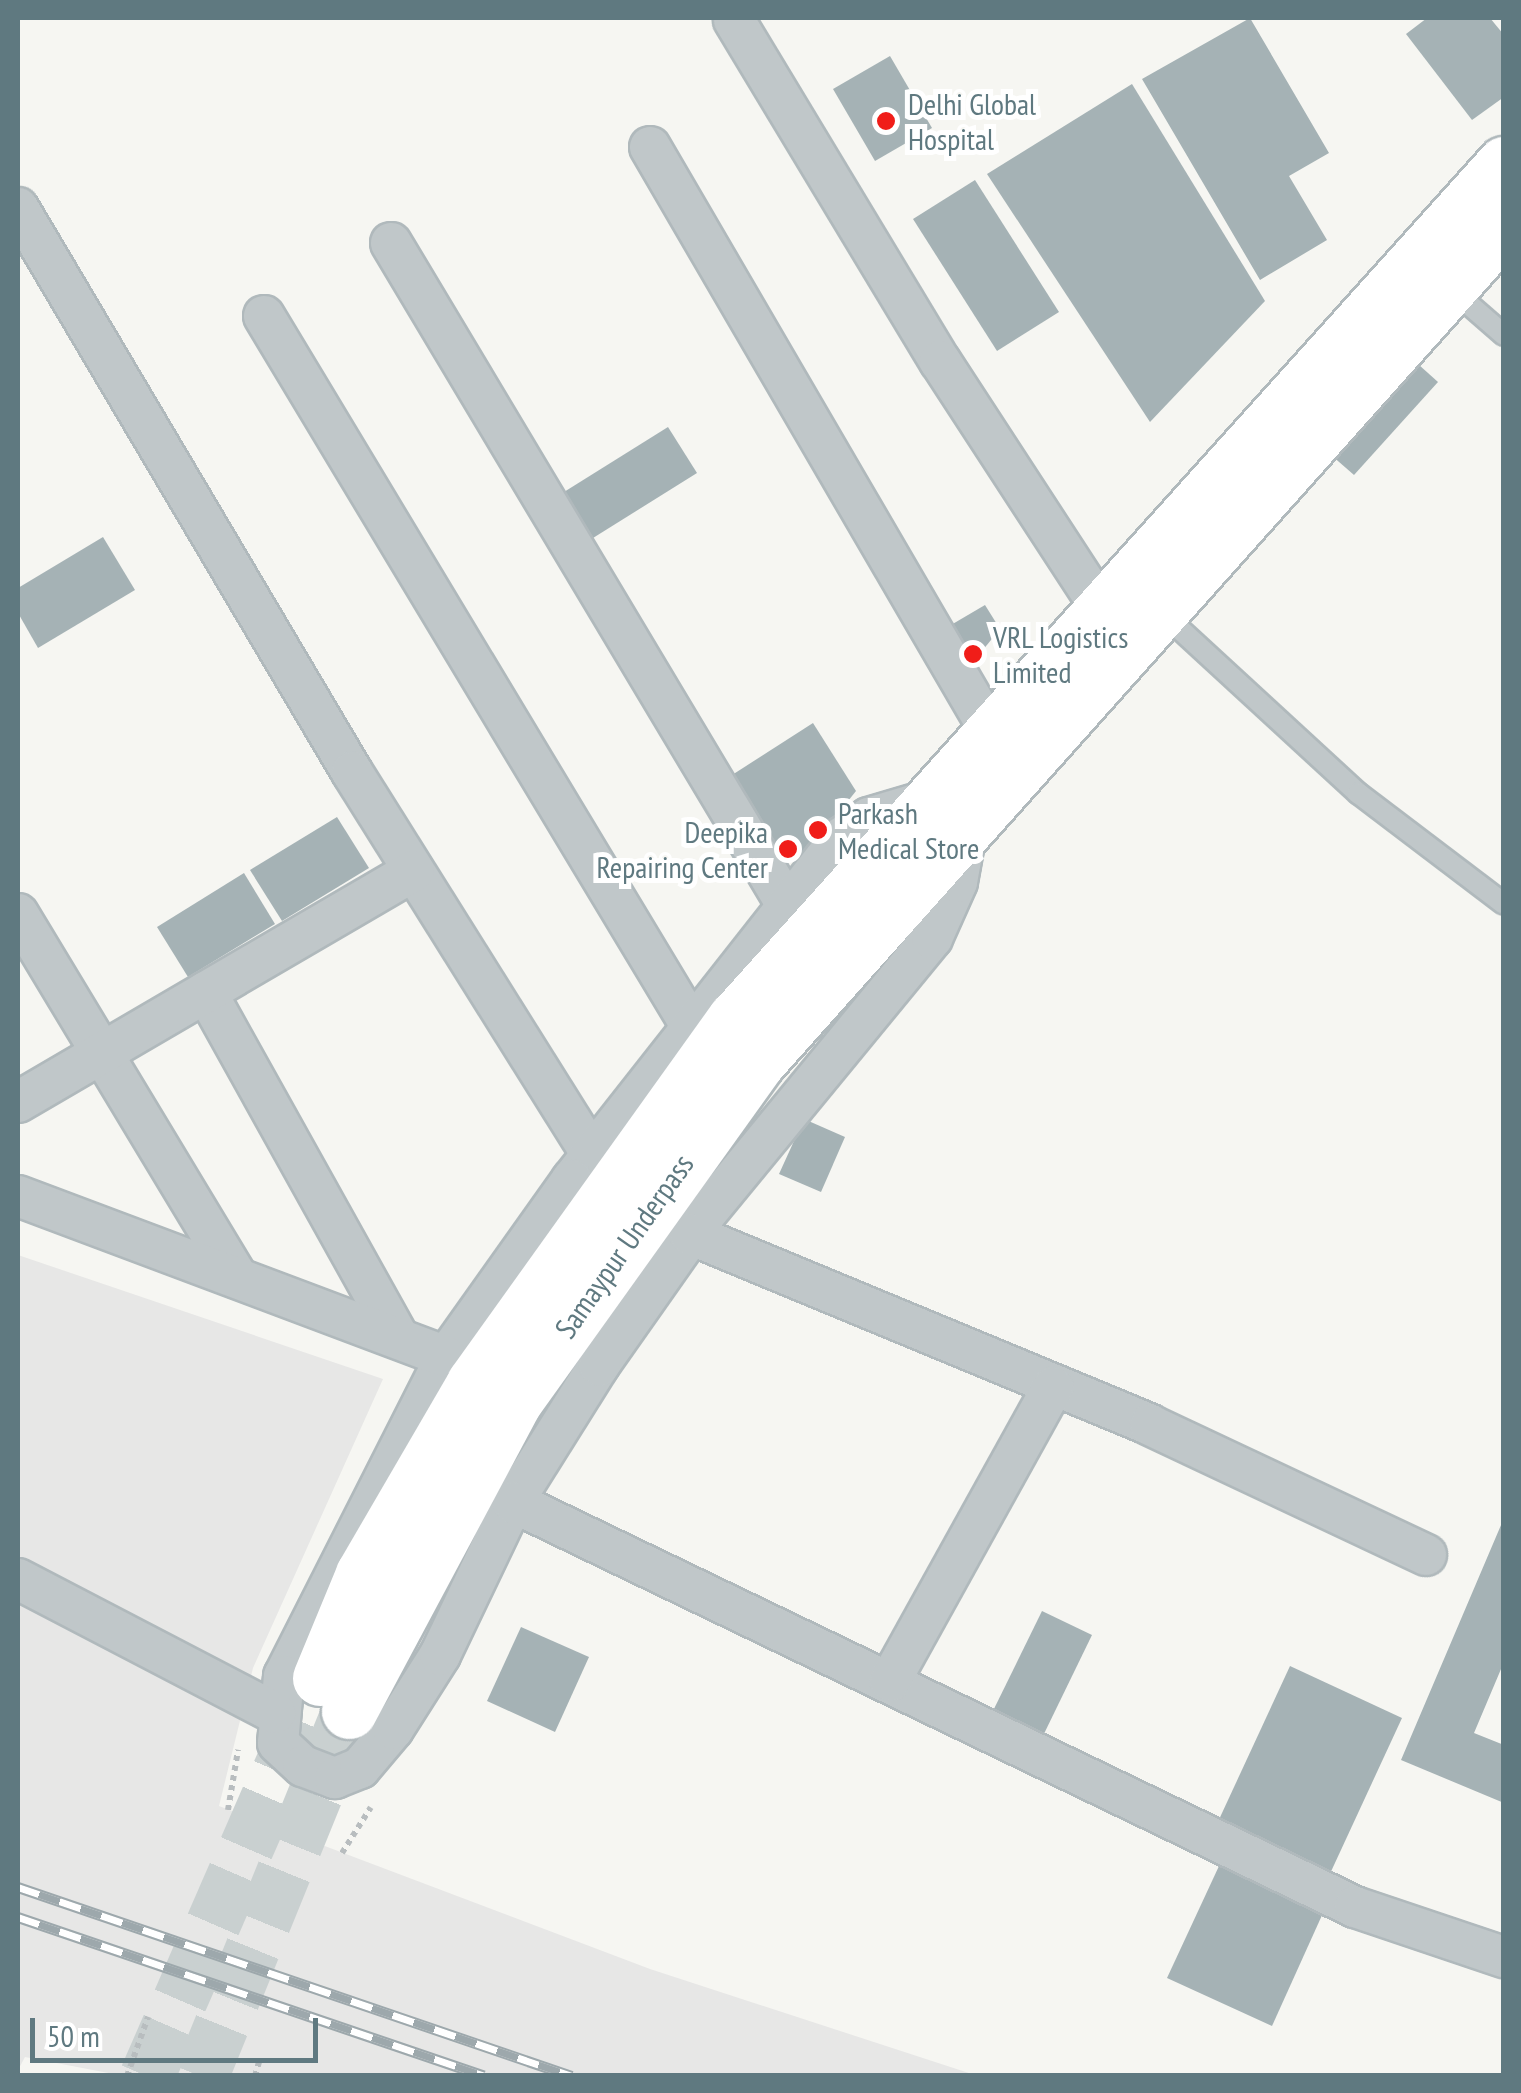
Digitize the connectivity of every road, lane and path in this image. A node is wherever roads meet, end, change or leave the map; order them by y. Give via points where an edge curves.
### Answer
1 (734, 20) edge
2 (650, 147) dead end
3 (1504, 164) edge
4 (18, 208) edge
5 (1504, 226) edge
6 (391, 243) dead end
7 (1433, 274) junction
8 (264, 316) dead end
9 (1504, 336) edge
10 (1129, 623) junction
11 (992, 734) junction
12 (950, 813) junction
13 (414, 871) junction
14 (1504, 904) edge
15 (788, 905) junction
16 (18, 914) edge
17 (206, 992) junction
18 (692, 1027) junction
19 (102, 1053) junction
20 (18, 1102) edge
21 (592, 1155) junction
22 (18, 1196) edge
23 (690, 1234) junction
24 (238, 1278) junction
25 (396, 1333) junction
26 (446, 1357) junction
27 (1053, 1386) junction
28 (513, 1502) junction
29 (1426, 1556) dead end
30 (18, 1579) edge
31 (890, 1681) junction
32 (334, 1695) tunnel mouth
33 (275, 1714) junction
34 (241, 1736) dead end
35 (381, 1792) dead end
36 (228, 1810) dead end
37 (342, 1853) dead end
38 (1504, 1957) edge
39 (148, 2017) dead end
40 (260, 2060) dead end
41 (126, 2076) edge
42 (255, 2076) edge

1 - 10 street
2 - 11 street
3 - 7 main road
4 - 13 street
5 - 7 main road
6 - 15 street
7 - 9 lane
7 - 10 main road
8 - 18 street
10 - 11 main road
10 - 12 main road
10 - 14 lane
11 - 12 main road
12 - 15 street via 853,827
12 - 23 street via 957,882 932,938
12 - 32 main road, Samaypur Underpass via 760,1059 525,1386 398,1606
13 - 17 street
13 - 21 street
15 - 18 street
16 - 19 street
17 - 19 street
17 - 25 street
18 - 21 street
19 - 20 street
19 - 24 street
21 - 26 street
22 - 24 street
23 - 27 street
23 - 28 street
24 - 25 street
25 - 26 street
26 - 33 street via 322,1595
27 - 29 street
27 - 31 street
28 - 31 street
28 - 33 street via 440,1656 360,1768 335,1778 303,1766 278,1743
30 - 33 street
31 - 38 street via 1355,1908
34 - 36 path
35 - 37 path
39 - 41 path
40 - 42 path

